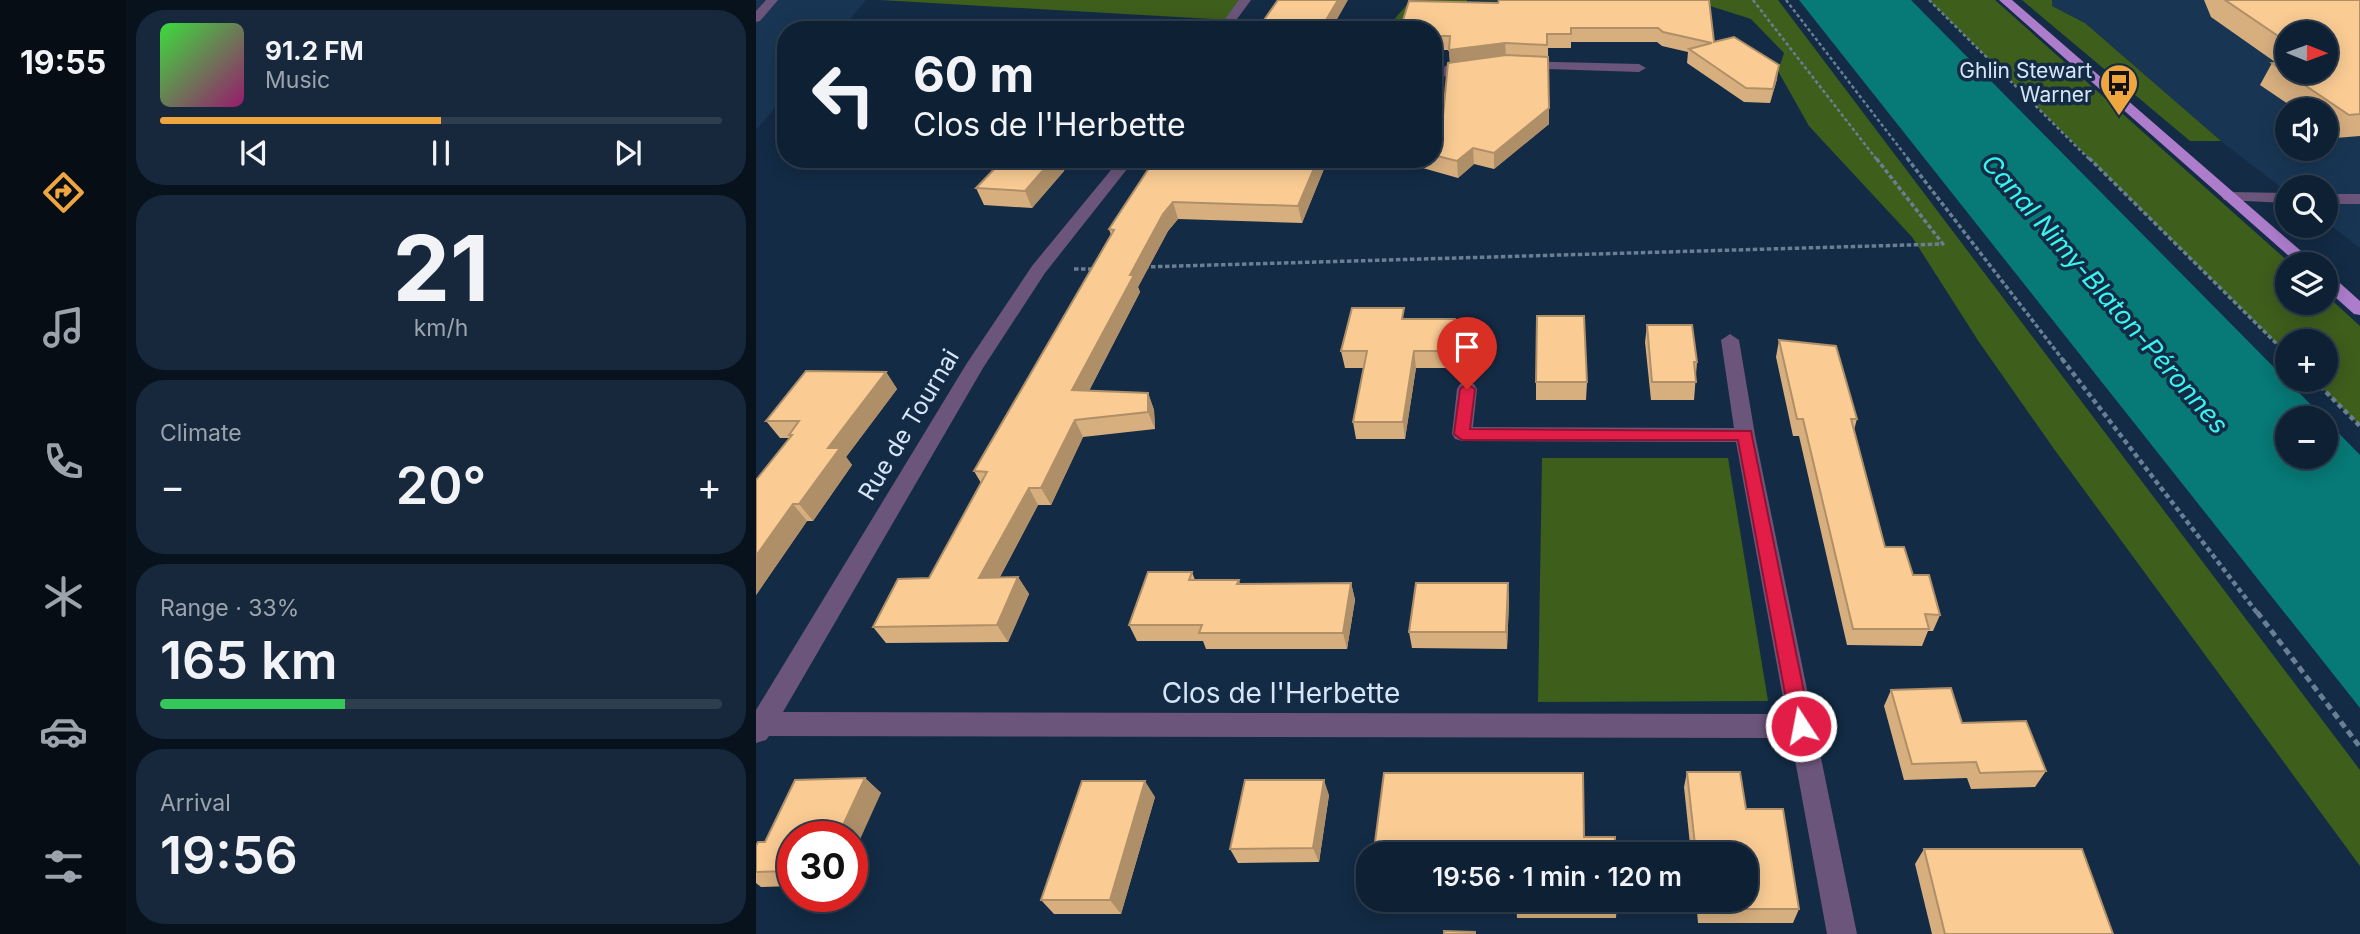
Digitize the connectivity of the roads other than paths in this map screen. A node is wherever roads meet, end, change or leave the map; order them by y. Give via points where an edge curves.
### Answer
1 (772, 0) edge
2 (1245, 0) edge
3 (2005, 0) edge
4 (756, 18) edge
5 (1230, 21) edge
6 (1485, 64) edge
7 (1510, 65) edge
8 (1639, 68) dead end
9 (1442, 73) edge
10 (1121, 168) edge
11 (2230, 197) junction
12 (2275, 198) edge
13 (2338, 199) edge
14 (2360, 200) edge
15 (2294, 252) edge
16 (2338, 291) edge
17 (2360, 310) edge
18 (1730, 340) dead end
19 (1467, 389) dead end
20 (1745, 435) junction
21 (1801, 726) junction
22 (759, 729) edge
23 (1842, 934) edge

1 - 4 street
2 - 5 street
3 - 11 main road
6 - 9 street
7 - 8 street
10 - 22 street, Rue de Tournai via 1038,270 969,374
11 - 12 street
11 - 15 main road
13 - 14 street
16 - 17 main road
18 - 20 street
19 - 20 street via 1462,434
20 - 21 street
21 - 22 street, Clos de l'Herbette
21 - 23 street

